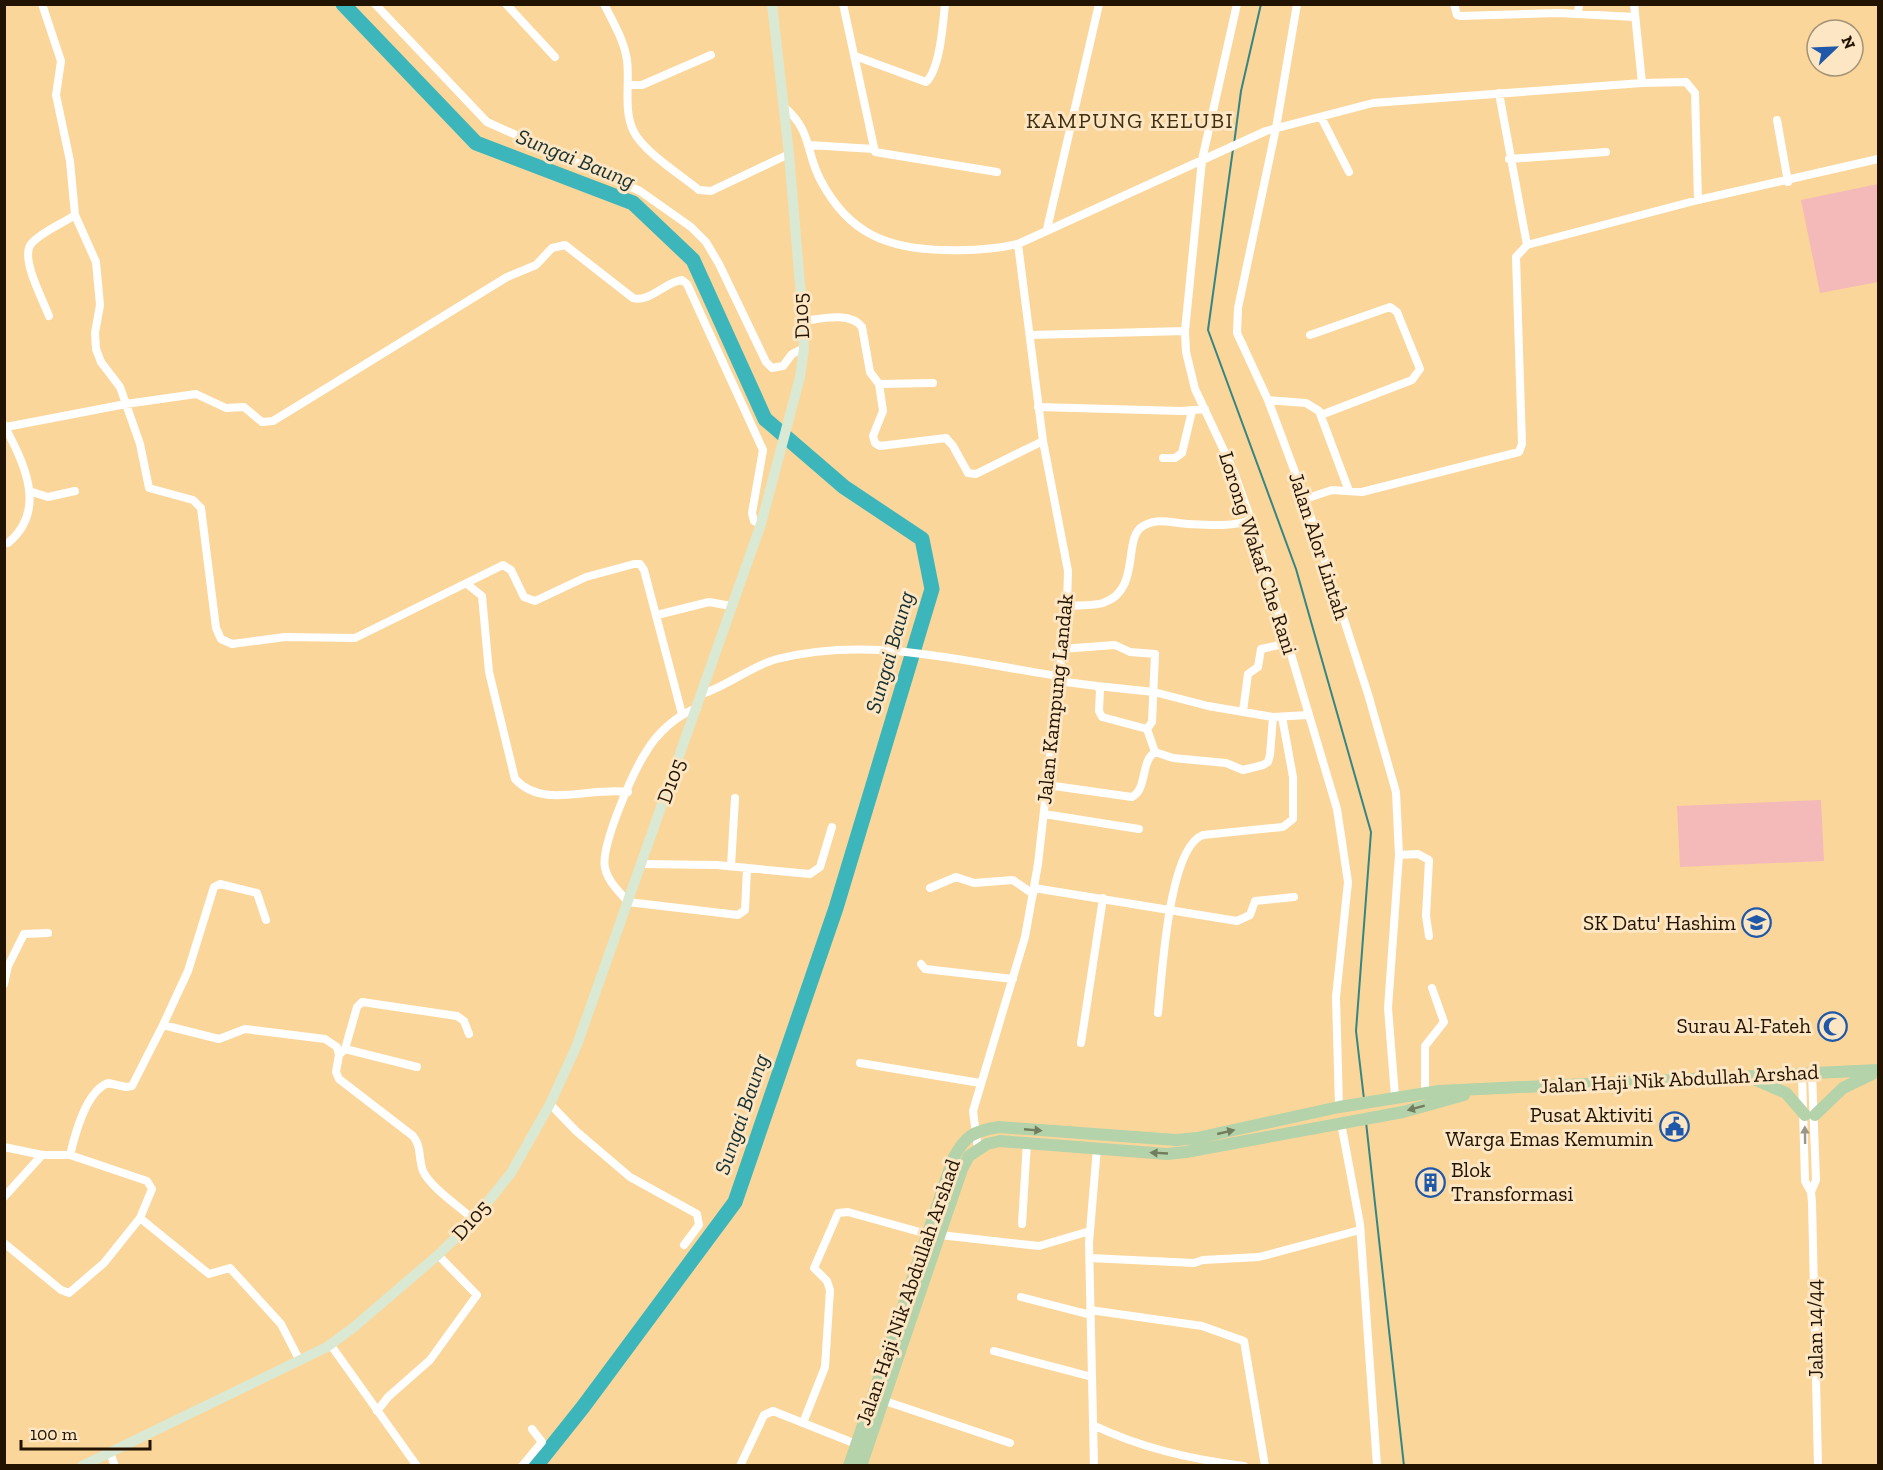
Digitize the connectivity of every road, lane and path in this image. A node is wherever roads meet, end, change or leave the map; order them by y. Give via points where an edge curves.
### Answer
1 (42, 4) edge
2 (375, 4) edge
3 (506, 4) edge
4 (604, 4) edge
5 (772, 4) edge
6 (843, 4) edge
7 (945, 4) edge
8 (1099, 4) edge
9 (1237, 4) edge
10 (1297, 4) edge
11 (1454, 4) edge
12 (1579, 4) edge
13 (1634, 4) edge
14 (1578, 14) junction
15 (1635, 17) junction
16 (711, 54) dead end
17 (855, 56) junction
18 (555, 57) dead end
19 (1642, 83) junction
20 (628, 85) junction
21 (1499, 93) junction
22 (783, 106) junction
23 (1321, 117) junction
24 (1777, 120) dead end
25 (1276, 128) junction
26 (809, 145) junction
27 (874, 149) junction
28 (789, 153) junction
29 (1606, 153) dead end
30 (1509, 159) junction
31 (1878, 159) edge
32 (1202, 160) junction
33 (997, 172) dead end
34 (1349, 172) dead end
35 (1788, 182) junction
36 (1698, 200) junction
37 (75, 215) junction
38 (1047, 230) junction
39 (1018, 244) junction
40 (1527, 245) junction
41 (49, 316) dead end
42 (802, 321) junction
43 (1185, 331) junction
44 (1031, 335) junction
45 (1310, 335) dead end
46 (804, 348) junction
47 (933, 383) dead end
48 (879, 384) junction
49 (1268, 400) junction
50 (126, 404) junction
51 (1038, 407) junction
52 (1205, 409) junction
53 (1192, 411) junction
54 (1321, 415) junction
55 (5, 426) edge
56 (1042, 441) junction
57 (1163, 458) dead end
58 (29, 491) junction
59 (75, 491) dead end
60 (1349, 491) junction
61 (1305, 499) junction
62 (1251, 520) junction
63 (761, 524) junction
64 (8, 543) dead end
65 (467, 584) junction
66 (731, 606) junction
67 (1067, 606) junction
68 (657, 615) junction
69 (1288, 643) junction
70 (1061, 649) junction
71 (1058, 679) junction
72 (1097, 686) junction
73 (1154, 692) junction
74 (702, 694) junction
75 (697, 708) junction
76 (1243, 711) junction
77 (682, 714) junction
78 (1308, 715) junction
79 (1278, 717) junction
80 (1147, 729) junction
81 (1155, 752) junction
82 (1047, 785) junction
83 (628, 792) junction
84 (735, 798) dead end
85 (1044, 814) junction
86 (832, 827) dead end
87 (1139, 829) dead end
88 (1399, 855) junction
89 (642, 864) junction
90 (731, 866) junction
91 (747, 869) junction
92 (930, 888) dead end
93 (1033, 891) junction
94 (1294, 897) dead end
95 (1103, 898) junction
96 (628, 902) junction
97 (1170, 909) junction
98 (266, 920) dead end
99 (48, 933) dead end
100 (1429, 936) dead end
101 (921, 964) dead end
102 (1013, 979) junction
103 (4, 984) edge
104 (1432, 988) dead end
105 (1158, 1013) dead end
106 (163, 1025) junction
107 (469, 1034) dead end
108 (1081, 1044) dead end
109 (342, 1052) junction
110 (860, 1063) dead end
111 (417, 1067) dead end
112 (1878, 1071) edge
113 (1807, 1074) junction
114 (1740, 1078) junction
115 (980, 1083) junction
116 (1480, 1090) junction
117 (1425, 1094) junction
118 (1392, 1097) junction
119 (550, 1104) junction
120 (1339, 1107) junction
121 (1810, 1115) junction
122 (1341, 1123) junction
123 (975, 1132) junction
124 (1027, 1142) junction
125 (4, 1147) edge
126 (1097, 1148) junction
127 (978, 1150) junction
128 (42, 1155) junction
129 (70, 1155) junction
130 (4, 1197) edge
131 (140, 1218) junction
132 (474, 1220) junction
133 (1022, 1224) dead end
134 (1360, 1230) junction
135 (1090, 1231) junction
136 (933, 1234) junction
137 (4, 1243) edge
138 (684, 1245) dead end
139 (438, 1256) junction
140 (1090, 1258) junction
141 (1021, 1296) dead end
142 (1091, 1313) junction
143 (330, 1344) junction
144 (994, 1351) dead end
145 (300, 1361) junction
146 (1092, 1377) junction
147 (885, 1401) junction
148 (377, 1411) junction
149 (803, 1423) junction
150 (1093, 1425) junction
151 (532, 1429) dead end
152 (1010, 1443) dead end
153 (856, 1444) junction
154 (110, 1453) junction
155 (1218, 1463) edge
156 (81, 1466) edge
157 (115, 1466) edge
158 (417, 1466) edge
159 (522, 1466) edge
160 (740, 1466) edge
161 (849, 1466) edge
162 (861, 1466) edge
163 (1094, 1466) edge
164 (1244, 1466) edge
165 (1265, 1466) edge
166 (1377, 1466) edge
167 (1818, 1466) edge

1 - 37 street via 61,60 56,95 70,161
2 - 46 street via 487,122 640,191 691,227 719,264 772,368 783,366 792,354
3 - 18 street
4 - 20 street via 621,39
5 - 22 street, D105
6 - 17 street
7 - 17 street via 937,58 926,82
8 - 38 street
9 - 32 street, Lorong Wakaf Che Rani
10 - 25 street, Jalan Alor Lintah
11 - 14 street via 1460,16
12 - 14 street
13 - 15 street
14 - 15 street
15 - 19 street
16 - 20 street via 642,85
17 - 27 street
19 - 21 street
19 - 36 street via 1686,82 1694,90
20 - 28 street via 630,119 638,139 703,192
21 - 23 street via 1384,100
21 - 30 street
22 - 26 street via 800,122
22 - 28 street, D105
23 - 25 street
23 - 34 street
24 - 35 street
25 - 32 street
25 - 49 street, Jalan Alor Lintah via 1238,308 1237,333
26 - 27 street
26 - 39 street via 820,179 836,206 849,220 878,238 902,247 928,250 979,251
27 - 33 street via 879,154
28 - 42 street, D105
29 - 30 street
30 - 40 street
31 - 35 street
32 - 38 street
32 - 43 street, Lorong Wakaf Che Rani
35 - 36 street
36 - 40 street
37 - 41 street via 36,240 27,253
37 - 50 street via 97,269 97,353 120,387
38 - 39 street
39 - 44 street, Jalan Kampung Landak
40 - 60 street via 1516,257 1521,448 1362,492
42 - 46 street, D105
42 - 48 street via 841,318 858,323 870,372
43 - 44 street
43 - 52 street, Lorong Wakaf Che Rani via 1186,352
44 - 51 street, Jalan Kampung Landak
45 - 54 street via 1390,307 1397,312 1420,369 1412,380
46 - 63 street, D105 via 791,417
47 - 48 street
48 - 56 street via 883,411 873,436 880,446 946,438 971,474
49 - 54 street via 1306,402
49 - 61 street, Jalan Alor Lintah
50 - 55 street
50 - 63 street via 196,394 226,408 244,407 262,422 273,421 507,277 536,266 552,248 565,244 633,298 643,298 675,281 687,284 763,448 752,513 754,521
50 - 65 street via 149,488 193,500 202,510 216,628 226,642 238,644 285,637 355,638
51 - 53 street
51 - 56 street, Jalan Kampung Landak
52 - 53 street
52 - 62 street, Lorong Wakaf Che Rani
53 - 57 street via 1182,453 1175,458
54 - 60 street
55 - 58 street
56 - 67 street, Jalan Kampung Landak via 1068,571
58 - 59 street via 48,497
58 - 64 street via 30,513 22,529
60 - 61 street via 1332,490
61 - 88 street, Jalan Alor Lintah via 1389,768 1399,814
62 - 67 street via 1238,525 1163,520 1143,526 1137,532 1127,578 1116,596 1103,603
62 - 69 street, Lorong Wakaf Che Rani
63 - 66 street, D105
65 - 68 street via 488,570 506,565 524,597 535,601 586,577 637,563 644,570
65 - 83 street via 482,597 489,672 515,779 535,793 558,796 608,789
66 - 68 street via 709,602
66 - 74 street, D105
67 - 70 street, Jalan Kampung Landak
68 - 77 street
69 - 76 street via 1260,651 1258,667 1248,674
69 - 78 street, Lorong Wakaf Che Rani
70 - 71 street, Jalan Kampung Landak
70 - 73 street via 1115,645 1130,652 1154,653
71 - 72 street
71 - 74 street via 894,649 833,649 784,658
71 - 82 street, Jalan Kampung Landak
72 - 73 street
72 - 80 street via 1102,717
73 - 76 street
73 - 80 street via 1152,722
74 - 75 street, D105
75 - 77 street
75 - 89 street, D105
76 - 79 street
77 - 83 street via 646,752
78 - 79 street
78 - 120 street, Lorong Wakaf Che Rani via 1336,809 1348,882 1336,997
79 - 81 street via 1268,762 1263,765 1242,770 1226,763 1173,758
79 - 97 street via 1293,777 1293,819 1282,827 1199,836 1178,868
80 - 81 street
81 - 82 street via 1140,790 1132,797
82 - 85 street, Jalan Kampung Landak
83 - 96 street via 612,828 604,867 612,884
84 - 90 street
85 - 87 street
85 - 93 street, Jalan Kampung Landak
86 - 91 street via 820,867 810,874
88 - 100 street via 1418,854 1429,860
88 - 118 street, Jalan Alor Lintah via 1388,1008
89 - 90 street
89 - 96 street, D105
90 - 91 street
91 - 96 street via 745,906 740,915
92 - 93 street via 956,877 974,884 1015,881
93 - 95 street
93 - 102 street, Jalan Kampung Landak
94 - 97 street via 1255,901 1250,915 1237,921
95 - 97 street
95 - 108 street
96 - 119 street, D105 via 577,1045
97 - 105 street
98 - 106 street via 257,893 214,886 188,971
99 - 103 street via 29,932 20,939
101 - 102 street via 925,969
102 - 115 street, Jalan Kampung Landak
104 - 117 street via 1444,1022 1425,1046
106 - 109 street via 220,1039 245,1029 325,1039
106 - 129 street via 132,1086 108,1083 97,1089 77,1125
107 - 109 street via 464,1021 457,1016 369,1001 357,1007
109 - 111 street
109 - 132 street via 336,1072 339,1079 413,1136 427,1178
110 - 115 street
112 - 113 main road, Jalan Haji Nik Abdullah Arshad
112 - 121 main road via 1843,1088
113 - 114 main road, Jalan Haji Nik Abdullah Arshad
113 - 121 street, Jalan 14/44
114 - 116 main road, Jalan Haji Nik Abdullah Arshad
114 - 121 main road via 1760,1080 1778,1088
115 - 123 street, Jalan Kampung Landak via 974,1111
116 - 117 main road, Jalan Haji Nik Abdullah Arshad
116 -> 122 main road, Jalan Haji Nik Abdullah Arshad via 1392,1114
117 - 118 main road, Jalan Haji Nik Abdullah Arshad
118 - 120 main road, Jalan Haji Nik Abdullah Arshad
119 - 132 street, D105 via 511,1173
119 - 138 street via 630,1177 697,1214 697,1228
123 -> 120 main road, Jalan Haji Nik Abdullah Arshad via 999,1127 1176,1140
121 - 167 street, Jalan 14/44 via 1805,1181 1811,1192
122 -> 126 main road, Jalan Haji Nik Abdullah Arshad via 1167,1154
122 - 134 street
123 - 127 street, Jalan Kampung Landak
123 - 136 main road, Jalan Haji Nik Abdullah Arshad via 962,1142 953,1159
124 - 126 main road, Jalan Haji Nik Abdullah Arshad
124 - 127 main road, Jalan Haji Nik Abdullah Arshad via 1000,1141
124 - 133 street
125 - 128 street
126 - 135 street
127 - 136 main road, Jalan Haji Nik Abdullah Arshad via 969,1156 962,1169
128 - 129 street
128 - 130 street
129 - 131 street via 147,1181 152,1189
131 - 137 street via 104,1263 69,1293
131 - 145 street via 209,1274 230,1268 281,1324
132 - 139 street, D105
134 - 140 street via 1259,1257 1194,1263
134 - 166 street
135 - 136 street via 1039,1246
135 - 140 street
136 - 147 main road, Jalan Haji Nik Abdullah Arshad
136 - 149 street via 848,1212 838,1214 814,1268 831,1290 825,1367
136 - 153 main road, Jalan Haji Nik Abdullah Arshad
139 - 143 street, D105
139 - 148 street via 477,1295 430,1360
140 - 142 street
141 - 142 street
142 - 146 street
142 - 165 street via 1202,1326 1244,1341
143 - 145 street, D105
143 - 148 street
144 - 146 street
145 - 154 street, D105
146 - 150 street
147 - 152 street
147 - 162 main road, Jalan Haji Nik Abdullah Arshad
148 - 158 street
149 - 153 street
149 - 160 street via 773,1411 764,1415
150 - 155 street via 1132,1443
150 - 163 street
151 - 159 street via 542,1442
153 - 161 main road, Jalan Haji Nik Abdullah Arshad
154 - 156 street, D105
154 - 157 street
155 - 164 street

